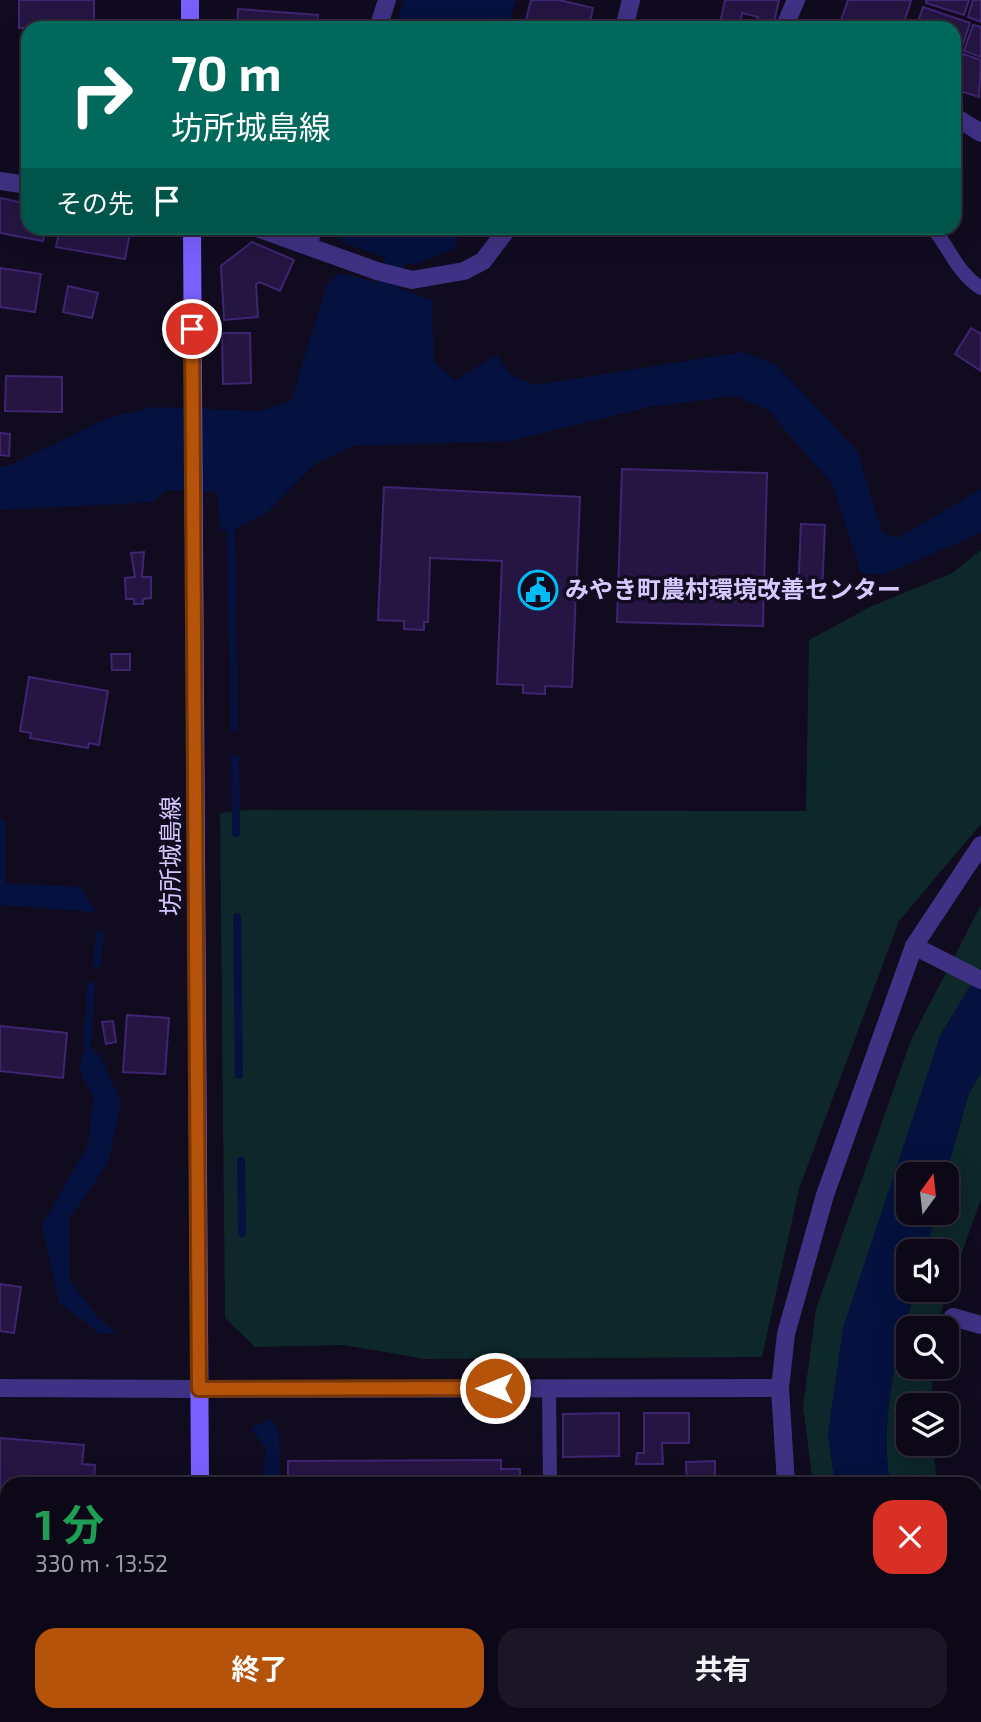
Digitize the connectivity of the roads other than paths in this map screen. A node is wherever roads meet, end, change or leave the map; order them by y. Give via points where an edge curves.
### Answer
1 (190, 0) edge
2 (387, 0) edge
3 (631, 0) edge
4 (796, 0) edge
5 (190, 21) edge
6 (380, 21) edge
7 (626, 21) edge
8 (787, 21) edge
9 (961, 120) edge
10 (981, 133) edge
11 (0, 181) edge
12 (21, 184) edge
13 (192, 235) edge
14 (278, 235) edge
15 (312, 235) edge
16 (503, 235) edge
17 (938, 235) edge
18 (308, 245) junction
19 (981, 288) edge
20 (981, 845) edge
21 (921, 949) junction
22 (981, 980) edge
23 (959, 1319) edge
24 (981, 1325) edge
25 (0, 1388) edge
26 (549, 1388) junction
27 (780, 1388) junction
28 (199, 1389) junction
29 (200, 1477) edge
30 (550, 1477) edge
31 (786, 1477) edge

1 - 5 main road
2 - 6 street
3 - 7 street
4 - 8 street
9 - 10 street
11 - 12 street
13 - 28 main road, 坊所城島線
14 - 18 street
15 - 18 street
16 - 18 street via 483,261 464,271 412,280
17 - 19 lane via 965,278
20 - 21 street
21 - 22 street
21 - 27 street via 825,1195 786,1334
23 - 24 street
25 - 28 street
26 - 27 street
26 - 28 street
26 - 30 lane
27 - 31 street
28 - 29 main road, 坊所城島線

